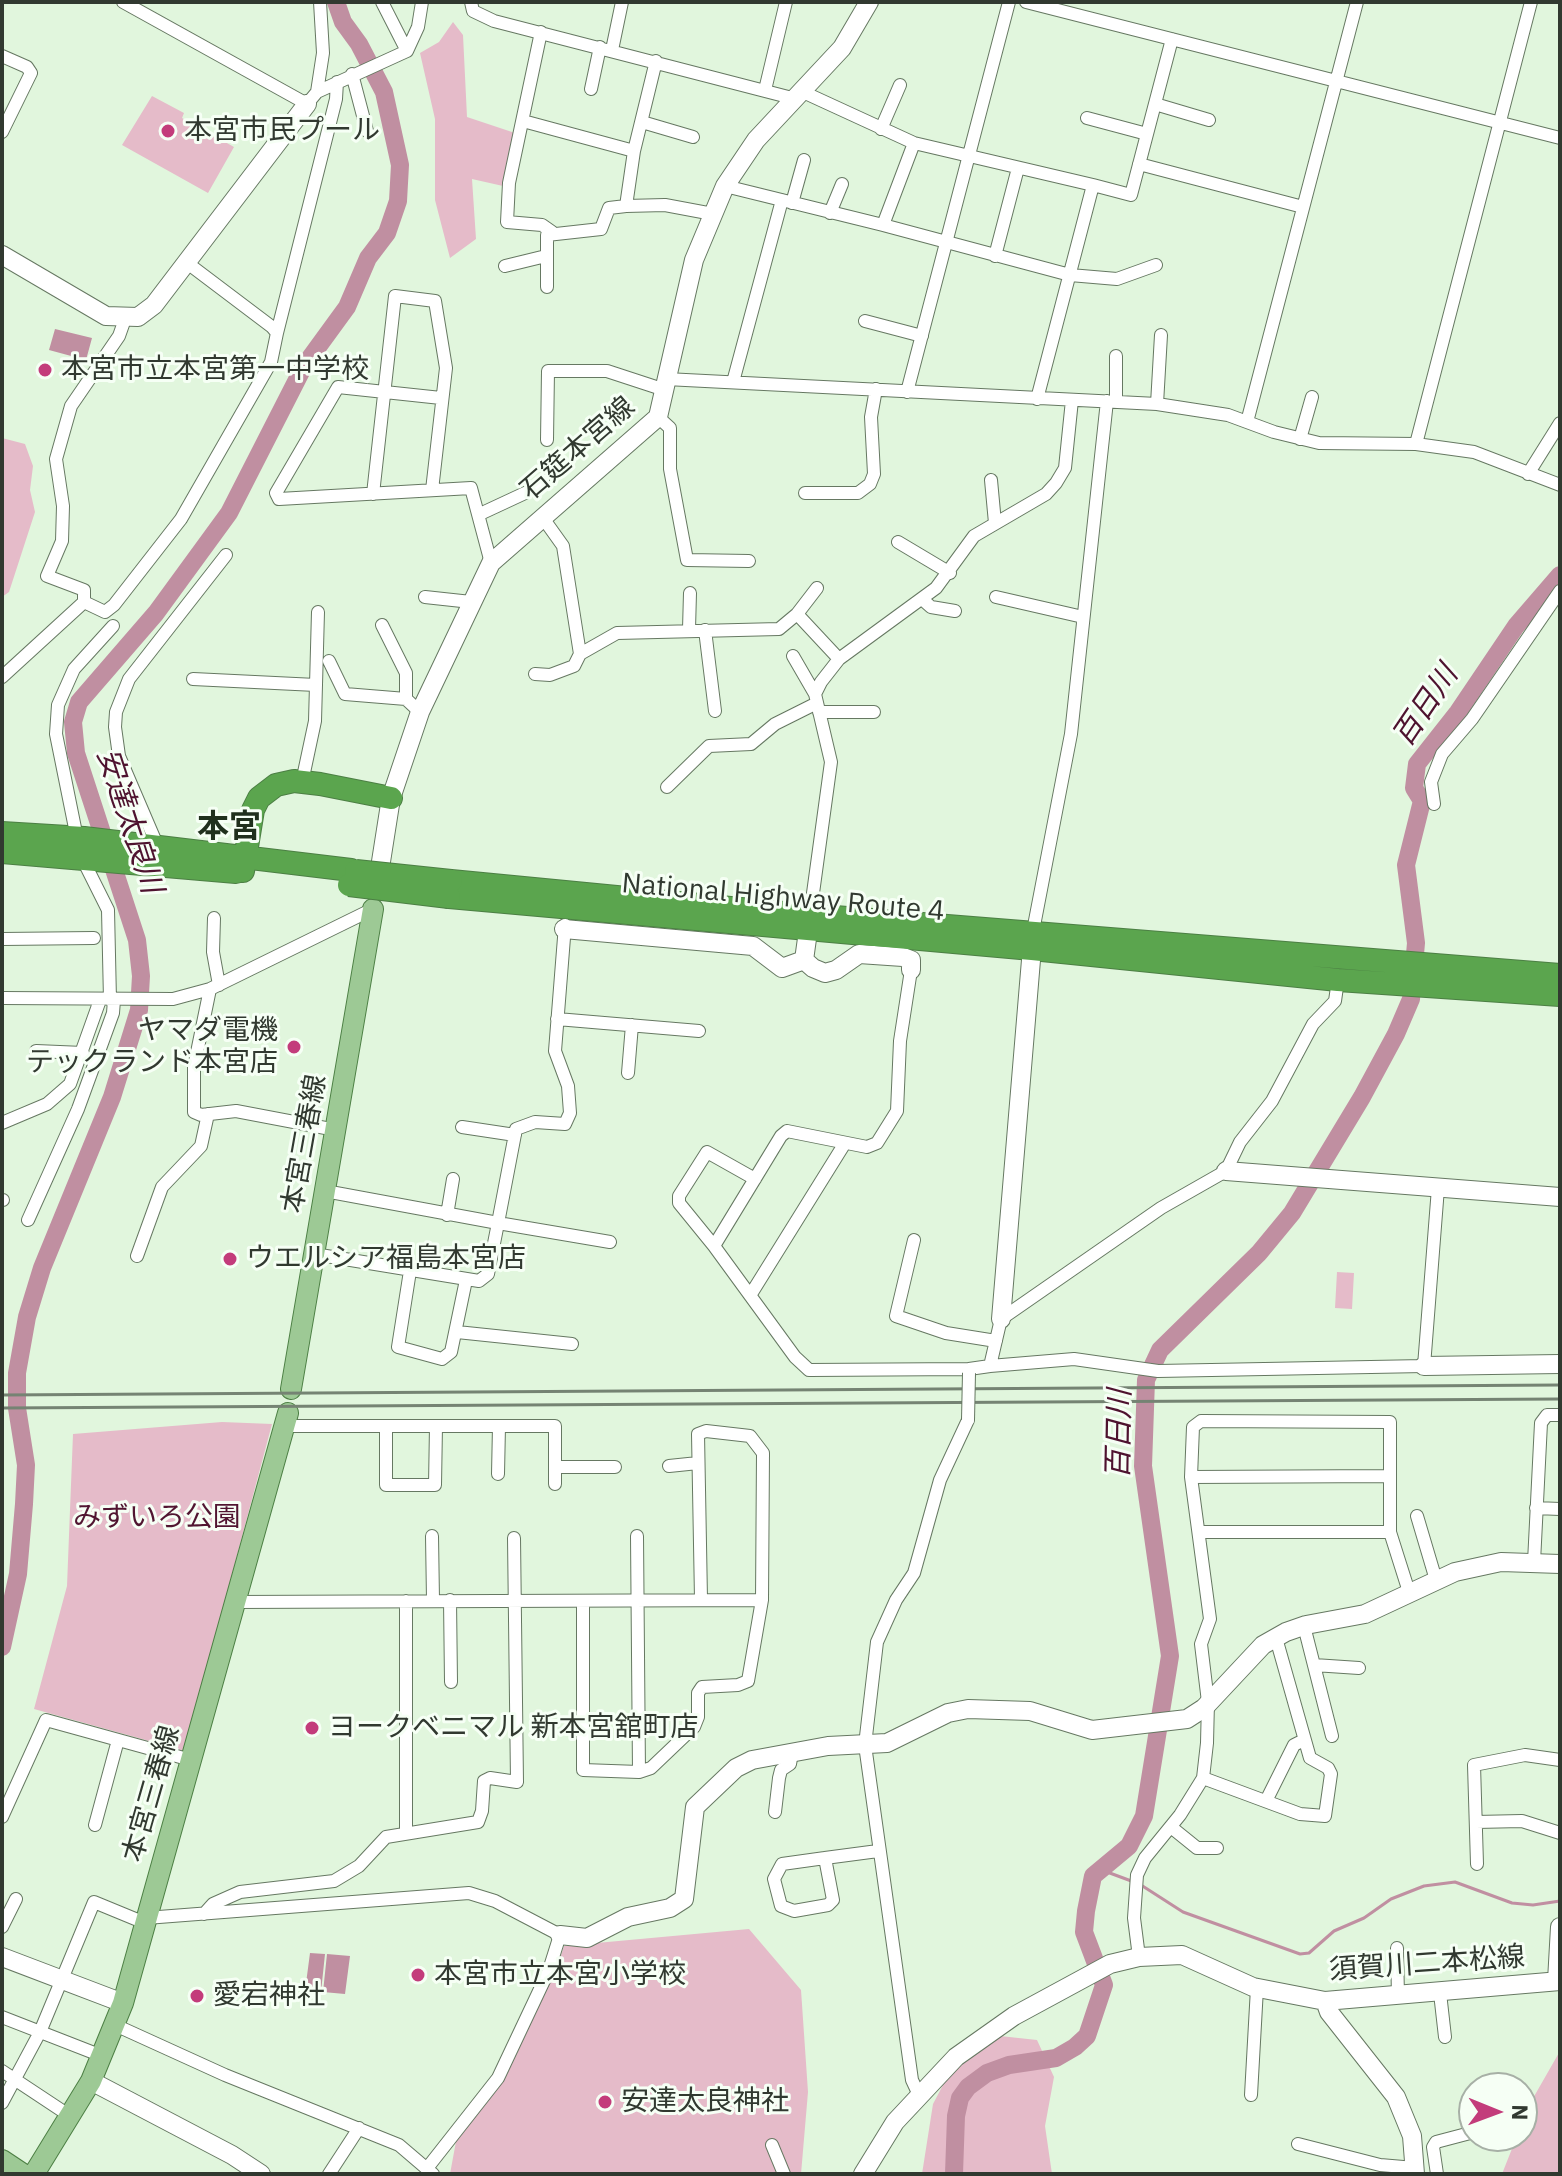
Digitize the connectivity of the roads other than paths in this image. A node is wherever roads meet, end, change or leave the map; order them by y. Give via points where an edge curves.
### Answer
1 (123, 2) edge
2 (320, 2) edge
3 (382, 2) edge
4 (422, 2) edge
5 (471, 2) edge
6 (622, 2) edge
7 (786, 2) edge
8 (869, 2) edge
9 (1009, 2) edge
10 (1026, 2) edge
11 (1357, 2) edge
12 (1531, 2) edge
13 (541, 32) junction
14 (1172, 39) junction
15 (606, 49) junction
16 (405, 52) junction
17 (2, 56) edge
18 (656, 61) junction
19 (353, 73) junction
20 (337, 82) junction
21 (1336, 83) junction
22 (900, 85) dead end
23 (591, 89) dead end
24 (765, 90) junction
25 (800, 96) junction
26 (312, 98) junction
27 (1155, 104) junction
28 (1087, 118) dead end
29 (1209, 120) dead end
30 (523, 121) junction
31 (642, 122) junction
32 (1499, 123) junction
33 (881, 129) junction
34 (367, 131) dead end
35 (2, 132) edge
36 (1147, 134) junction
37 (693, 137) dead end
38 (1560, 138) edge
39 (914, 143) junction
40 (634, 151) junction
41 (968, 156) junction
42 (804, 160) dead end
43 (1139, 164) junction
44 (1018, 168) junction
45 (842, 184) dead end
46 (1093, 185) junction
47 (725, 186) junction
48 (787, 202) junction
49 (626, 206) junction
50 (1303, 207) junction
51 (830, 213) junction
52 (713, 214) junction
53 (883, 225) junction
54 (552, 232) junction
55 (945, 242) junction
56 (2, 255) edge
57 (546, 256) junction
58 (995, 256) junction
59 (186, 262) junction
60 (1156, 265) dead end
61 (505, 266) dead end
62 (1070, 275) junction
63 (547, 287) dead end
64 (125, 319) junction
65 (865, 321) dead end
66 (277, 333) junction
67 (1161, 335) dead end
68 (922, 336) junction
69 (1116, 356) dead end
70 (733, 382) junction
71 (666, 385) junction
72 (876, 389) junction
73 (907, 392) junction
74 (385, 393) junction
75 (1312, 397) dead end
76 (441, 398) junction
77 (1037, 399) junction
78 (1072, 400) junction
79 (1112, 401) junction
80 (1157, 404) junction
81 (658, 417) junction
82 (1247, 422) junction
83 (1560, 423) edge
84 (1300, 439) junction
85 (547, 440) dead end
86 (1416, 444) junction
87 (1528, 474) junction
88 (543, 480) dead end
89 (991, 480) dead end
90 (1560, 485) edge
91 (432, 490) junction
92 (805, 493) dead end
93 (373, 494) junction
94 (480, 514) junction
95 (543, 518) junction
96 (995, 523) junction
97 (898, 542) dead end
98 (226, 555) dead end
99 (749, 561) dead end
100 (491, 563) junction
101 (950, 573) junction
102 (817, 588) dead end
103 (1560, 591) edge
104 (690, 593) dead end
105 (425, 597) dead end
106 (996, 597) dead end
107 (922, 599) junction
108 (84, 602) junction
109 (471, 602) junction
110 (955, 611) dead end
111 (318, 612) dead end
112 (797, 614) junction
113 (1083, 617) junction
114 (382, 625) dead end
115 (113, 626) dead end
116 (689, 629) junction
117 (705, 630) junction
118 (580, 654) junction
119 (793, 656) dead end
120 (839, 659) junction
121 (329, 661) dead end
122 (535, 674) dead end
123 (2, 677) edge
124 (193, 679) dead end
125 (316, 685) junction
126 (406, 699) junction
127 (817, 703) junction
128 (715, 711) dead end
129 (420, 712) junction
130 (874, 712) dead end
131 (302, 782) junction
132 (667, 787) dead end
133 (391, 798) junction
134 (1434, 804) dead end
135 (2, 833) edge
136 (82, 848) junction
137 (2, 852) edge
138 (154, 852) junction
139 (243, 865) junction
140 (450, 889) junction
141 (373, 909) junction
142 (214, 918) dead end
143 (565, 919) junction
144 (809, 922) junction
145 (94, 938) dead end
146 (2, 939) edge
147 (1032, 940) junction
148 (804, 960) junction
149 (911, 970) joint
150 (1404, 974) junction
151 (1560, 975) edge
152 (1440, 977) junction
153 (1338, 980) junction
154 (214, 987) junction
155 (1560, 995) edge
156 (2, 998) edge
157 (111, 1000) junction
158 (557, 1019) junction
159 (632, 1025) junction
160 (699, 1031) dead end
161 (36, 1051) dead end
162 (83, 1053) junction
163 (628, 1073) dead end
164 (208, 1114) junction
165 (2, 1123) edge
166 (462, 1127) dead end
167 (336, 1130) junction
168 (515, 1135) junction
169 (845, 1143) junction
170 (1226, 1171) junction
171 (453, 1179) dead end
172 (755, 1179) junction
173 (1438, 1188) junction
174 (325, 1191) junction
175 (1560, 1197) edge
176 (447, 1215) junction
177 (28, 1220) dead end
178 (498, 1223) junction
179 (914, 1240) dead end
180 (610, 1242) dead end
181 (714, 1246) junction
182 (314, 1254) junction
183 (137, 1256) dead end
184 (410, 1271) junction
185 (466, 1280) junction
186 (751, 1294) junction
187 (1001, 1319) junction
188 (457, 1332) junction
189 (996, 1341) junction
190 (572, 1344) dead end
191 (1560, 1364) edge
192 (990, 1366) junction
193 (1424, 1366) junction
194 (969, 1371) junction
195 (291, 1389) dead end
196 (1560, 1415) edge
197 (286, 1420) joint
198 (386, 1426) junction
199 (436, 1426) junction
200 (499, 1426) junction
201 (698, 1463) junction
202 (669, 1466) dead end
203 (555, 1467) junction
204 (615, 1467) dead end
205 (498, 1474) dead end
206 (1390, 1476) junction
207 (1191, 1477) junction
208 (555, 1484) dead end
209 (1536, 1508) junction
210 (1560, 1509) edge
211 (1417, 1516) dead end
212 (1199, 1532) junction
213 (1390, 1532) junction
214 (432, 1536) dead end
215 (637, 1536) dead end
216 (514, 1538) dead end
217 (1534, 1562) junction
218 (1560, 1564) edge
219 (1436, 1580) junction
220 (1409, 1592) junction
221 (701, 1599) junction
222 (433, 1600) junction
223 (450, 1600) junction
224 (762, 1600) junction
225 (406, 1601) junction
226 (583, 1601) junction
227 (637, 1601) junction
228 (234, 1602) junction
229 (516, 1602) junction
230 (1304, 1626) junction
231 (1276, 1638) junction
232 (1314, 1665) junction
233 (1359, 1668) dead end
234 (451, 1682) dead end
235 (1208, 1702) junction
236 (1332, 1736) dead end
237 (118, 1740) junction
238 (1304, 1740) junction
239 (865, 1745) junction
240 (792, 1753) junction
241 (191, 1760) junction
242 (1560, 1760) edge
243 (639, 1772) junction
244 (1203, 1778) junction
245 (1266, 1801) junction
246 (775, 1812) dead end
247 (2, 1817) edge
248 (1476, 1822) junction
249 (95, 1825) dead end
250 (1171, 1827) junction
251 (406, 1833) junction
252 (1560, 1833) edge
253 (1217, 1848) dead end
254 (878, 1851) junction
255 (825, 1858) junction
256 (1477, 1864) dead end
257 (16, 1899) dead end
258 (204, 1914) junction
259 (146, 1920) junction
260 (2, 1927) edge
261 (1560, 1927) edge
262 (560, 1935) junction
263 (1397, 1948) dead end
264 (2, 1957) edge
265 (1139, 1957) junction
266 (60, 1979) junction
267 (1558, 1981) edge
268 (1257, 1988) junction
269 (1440, 1993) junction
270 (1398, 1997) junction
271 (1325, 2001) junction
272 (123, 2003) junction
273 (2, 2017) edge
274 (115, 2025) junction
275 (40, 2032) junction
276 (1445, 2037) dead end
277 (102, 2056) junction
278 (2, 2071) edge
279 (16, 2080) junction
280 (91, 2081) junction
281 (919, 2095) junction
282 (1251, 2095) dead end
283 (2, 2103) edge
284 (70, 2116) junction
285 (359, 2128) junction
286 (1458, 2136) edge
287 (1298, 2144) dead end
288 (772, 2145) dead end
289 (2, 2160) edge
290 (431, 2170) edge
291 (1415, 2171) edge
292 (23, 2174) edge
293 (34, 2174) edge
294 (261, 2174) edge
295 (329, 2174) edge
296 (784, 2174) edge
297 (863, 2174) edge
298 (1437, 2174) edge

1 - 26 street
2 - 26 street via 323,53
3 - 16 street
4 - 16 street via 418,27
5 - 13 street via 477,14
6 - 15 street
7 - 24 street
8 - 25 street, 石筵本宮線 via 842,48
9 - 41 street
10 - 14 street
11 - 21 street
12 - 32 street
13 - 15 street
13 - 30 street
14 - 21 street
14 - 27 street
15 - 18 street
15 - 23 street
16 - 19 street
17 - 35 street via 31,73
18 - 24 street
18 - 31 street
19 - 20 street
19 - 34 street
20 - 26 street
20 - 66 street
21 - 32 street
21 - 50 street
22 - 33 street
24 - 25 street
25 - 33 street
25 - 47 street, 石筵本宮線 via 756,140
26 - 59 street
27 - 29 street
27 - 36 street
28 - 36 street
30 - 40 street
30 - 54 street via 509,183 507,222 542,225
31 - 37 street
31 - 40 street
32 - 38 street
32 - 86 street
33 - 39 street
36 - 43 street
39 - 41 street
39 - 53 street
40 - 49 street
41 - 44 street
41 - 55 street
42 - 48 street
43 - 46 street via 1131,195
43 - 50 street
44 - 46 street
44 - 58 street
45 - 51 street
46 - 62 street
47 - 48 street
47 - 52 street, 石筵本宮線
48 - 51 street
48 - 70 street
49 - 52 street via 665,205
49 - 54 street via 609,208 601,229
50 - 82 street
51 - 53 street
52 - 71 street, 石筵本宮線 via 694,260
53 - 55 street
54 - 57 street via 547,235
55 - 58 street
55 - 68 street
56 - 64 street via 106,316
57 - 61 street
57 - 63 street
58 - 62 street
59 - 64 street via 154,305
59 - 66 street
60 - 62 street via 1117,279
62 - 77 street
64 - 108 street via 71,406 56,459 62,541 47,576 84,590
65 - 68 street
66 - 108 street via 271,362 181,519 111,608 105,612
67 - 80 street
68 - 73 street
69 - 79 street
70 - 71 street
70 - 72 street
71 - 81 street, 石筵本宮線
71 - 85 street via 607,371 548,371
72 - 73 street
72 - 92 street via 870,484 858,493
73 - 77 street
74 - 76 street
74 - 76 street via 395,296 435,301 446,368
74 - 93 street
74 - 93 street via 338,387 276,493 279,499
75 - 84 street
76 - 91 street
77 - 78 street
78 - 79 street
78 - 96 street via 1065,468 1056,483
79 - 80 street
79 - 113 street
80 - 82 street
81 - 95 street, 石筵本宮線
81 - 99 street via 670,428 670,469 687,560
82 - 84 street
83 - 87 street
84 - 86 street via 1341,446
86 - 87 street via 1474,452
87 - 90 street
88 - 94 street
89 - 96 street
91 - 93 street
91 - 94 street via 471,488
94 - 100 street
95 - 100 street, 石筵本宮線
95 - 118 street via 563,546
96 - 101 street via 974,536
97 - 101 street
98 - 138 street via 129,679 116,712 119,756
100 - 109 street, 石筵本宮線
101 - 107 street
102 - 112 street
103 - 134 street via 1442,754 1431,782
104 - 116 street
105 - 109 street
106 - 113 street
107 - 110 street via 931,607
107 - 120 street
108 - 123 street
109 - 129 street, 石筵本宮線
111 - 125 street
112 - 117 street via 779,629
112 - 120 street
113 - 147 street via 1071,734
114 - 126 street via 406,673
115 - 136 street via 74,669 58,705 56,734
116 - 117 street
116 - 118 street via 617,633
117 - 128 street
118 - 122 street via 574,666
119 - 127 street
120 - 127 street
121 - 126 street via 345,694
124 - 125 street
125 - 131 street via 315,721
126 - 129 street
127 - 130 street
127 - 132 street via 775,724 751,744 709,746
127 - 144 street via 831,762
129 - 133 street, 石筵本宮線
131 - 133 highway
131 - 139 highway via 276,785 259,798 249,822
133 - 141 street, 石筵本宮線
135 - 136 highway, National Highway Route 4
136 - 137 highway, National Highway Route 4
136 - 138 highway, National Highway Route 4
136 - 157 street via 108,910
138 - 139 highway, National Highway Route 4
139 - 140 highway, National Highway Route 4, bridge
140 - 143 highway, National Highway Route 4
140 - 144 highway, National Highway Route 4
141 - 154 street
141 - 167 main road, 本宮三春線
142 - 154 street
143 - 144 highway, National Highway Route 4
143 - 148 street via 753,946 782,968
143 - 158 street
144 - 147 highway, National Highway Route 4
144 - 148 street
145 - 146 street
147 - 150 highway, National Highway Route 4
147 - 153 highway, National Highway Route 4
147 - 187 street
148 - 149 street via 825,973 859,954 892,955 911,960
149 - 169 street via 897,1111 877,1143
150 - 152 highway, National Highway Route 4
150 - 153 highway, National Highway Route 4
151 - 152 highway, National Highway Route 4
152 - 155 highway, National Highway Route 4
153 - 170 street via 1335,1001 1313,1024
154 - 157 street via 173,999
154 - 164 street via 194,1083 194,1112
156 - 157 street
157 - 162 street
157 - 177 street via 113,1013 78,1109
158 - 159 street
158 - 168 street via 555,1051 568,1086 570,1113 565,1124 524,1124
159 - 160 street
159 - 163 street
161 - 162 street
162 - 165 street via 61,1095
164 - 167 street via 236,1111
164 - 183 street via 201,1146 162,1187
166 - 168 street
167 - 174 main road, 本宮三春線
168 - 178 street
169 - 172 street via 787,1131
169 - 186 street
170 - 173 street
170 - 187 street via 1161,1208
171 - 176 street
172 - 181 street
172 - 181 street via 707,1152 679,1196 679,1203
173 - 175 street
173 - 193 street
174 - 176 street
174 - 182 main road, 本宮三春線
176 - 178 street
178 - 180 street
178 - 185 street via 488,1274 479,1281
179 - 189 street via 896,1316 946,1333
181 - 186 street
182 - 184 street
182 - 195 main road, 本宮三春線
184 - 185 street
184 - 188 street via 398,1347 446,1358
185 - 188 street
186 - 194 street via 809,1370
187 - 189 street
188 - 190 street
189 - 192 street
191 - 193 street
192 - 193 street via 1074,1359 1152,1370
192 - 194 street
194 - 239 street, bridge via 968,1420 940,1480 914,1573 877,1642
196 - 209 street via 1547,1415 1541,1423
197 - 198 street
197 - 228 main road, 本宮三春線
198 - 199 street
198 - 199 street via 386,1485 435,1485
199 - 200 street
200 - 203 street via 555,1426
200 - 205 street
201 - 202 street
201 - 221 street
201 - 224 street via 701,1431 750,1436 763,1453
203 - 204 street
203 - 208 street
206 - 207 street
206 - 207 street via 1390,1422 1201,1421 1193,1427
206 - 213 street
207 - 212 street
209 - 210 street
209 - 217 street
211 - 219 street
212 - 213 street
212 - 235 street via 1210,1619 1200,1656
213 - 220 street
214 - 222 street
215 - 227 street
216 - 229 street
217 - 218 street
217 - 219 street via 1501,1562
219 - 220 street
220 - 230 street via 1357,1617
221 - 224 street
221 - 227 street
222 - 223 street
222 - 225 street
223 - 229 street
223 - 234 street
224 - 243 street via 748,1681 702,1687 694,1727 651,1768
225 - 228 street
225 - 251 street
226 - 227 street
226 - 229 street
226 - 243 street via 583,1770
227 - 243 street
228 - 241 main road, 本宮三春線
229 - 251 street via 517,1782 484,1781 478,1822
230 - 231 street
230 - 232 street
231 - 235 street
231 - 238 street
232 - 233 street
232 - 236 street
235 - 239 street via 1195,1715 1176,1721 1092,1730 1030,1711 968,1709 948,1713 887,1743
235 - 244 street
237 - 241 street
237 - 247 street via 46,1720
237 - 249 street
238 - 245 street via 1294,1745
238 - 245 street via 1312,1762 1331,1774 1325,1816 1300,1814
239 - 240 street
239 - 254 street
240 - 246 street via 779,1778
240 - 262 street via 743,1763 695,1807 688,1889 680,1903 639,1913 587,1938
241 - 259 main road, 本宮三春線
242 - 248 street via 1525,1755 1474,1765
244 - 245 street
244 - 250 street
248 - 252 street via 1522,1821
248 - 256 street
250 - 253 street via 1197,1848
250 - 265 street via 1145,1858 1136,1882
251 - 258 street via 381,1841 359,1866 334,1881 240,1892
254 - 255 street
254 - 281 street via 912,2080
255 - 255 street via 782,1864 774,1879 781,1906 794,1911 833,1900
257 - 260 street
258 - 259 street
258 - 262 street via 469,1893
259 - 266 street via 94,1902
259 - 272 main road, 本宮三春線
261 - 267 street
262 - 290 street via 498,2078
263 - 270 street
264 - 266 street
265 - 268 street, 須賀川二本松線 via 1182,1955
265 - 281 street, 須賀川二本松線 via 1092,1973 980,2037
266 - 272 street
266 - 275 street
267 - 269 street, 須賀川二本松線
268 - 271 street, 須賀川二本松線
268 - 282 street
269 - 270 street, 須賀川二本松線
269 - 276 street
270 - 271 street, 須賀川二本松線
271 - 291 street via 1396,2097 1412,2136
272 - 274 main road, 本宮三春線
273 - 275 street
274 - 277 main road, 本宮三春線
274 - 285 street
275 - 277 street
275 - 279 street
277 - 280 main road, 本宮三春線
278 - 279 street
279 - 283 street
279 - 284 street
280 - 284 main road, 本宮三春線
280 - 294 street
281 - 297 street, 須賀川二本松線
284 - 293 main road, 本宮三春線
285 - 290 street via 399,2145
285 - 295 street
286 - 298 street via 1433,2147
287 - 291 street
288 - 296 street
289 - 292 main road

